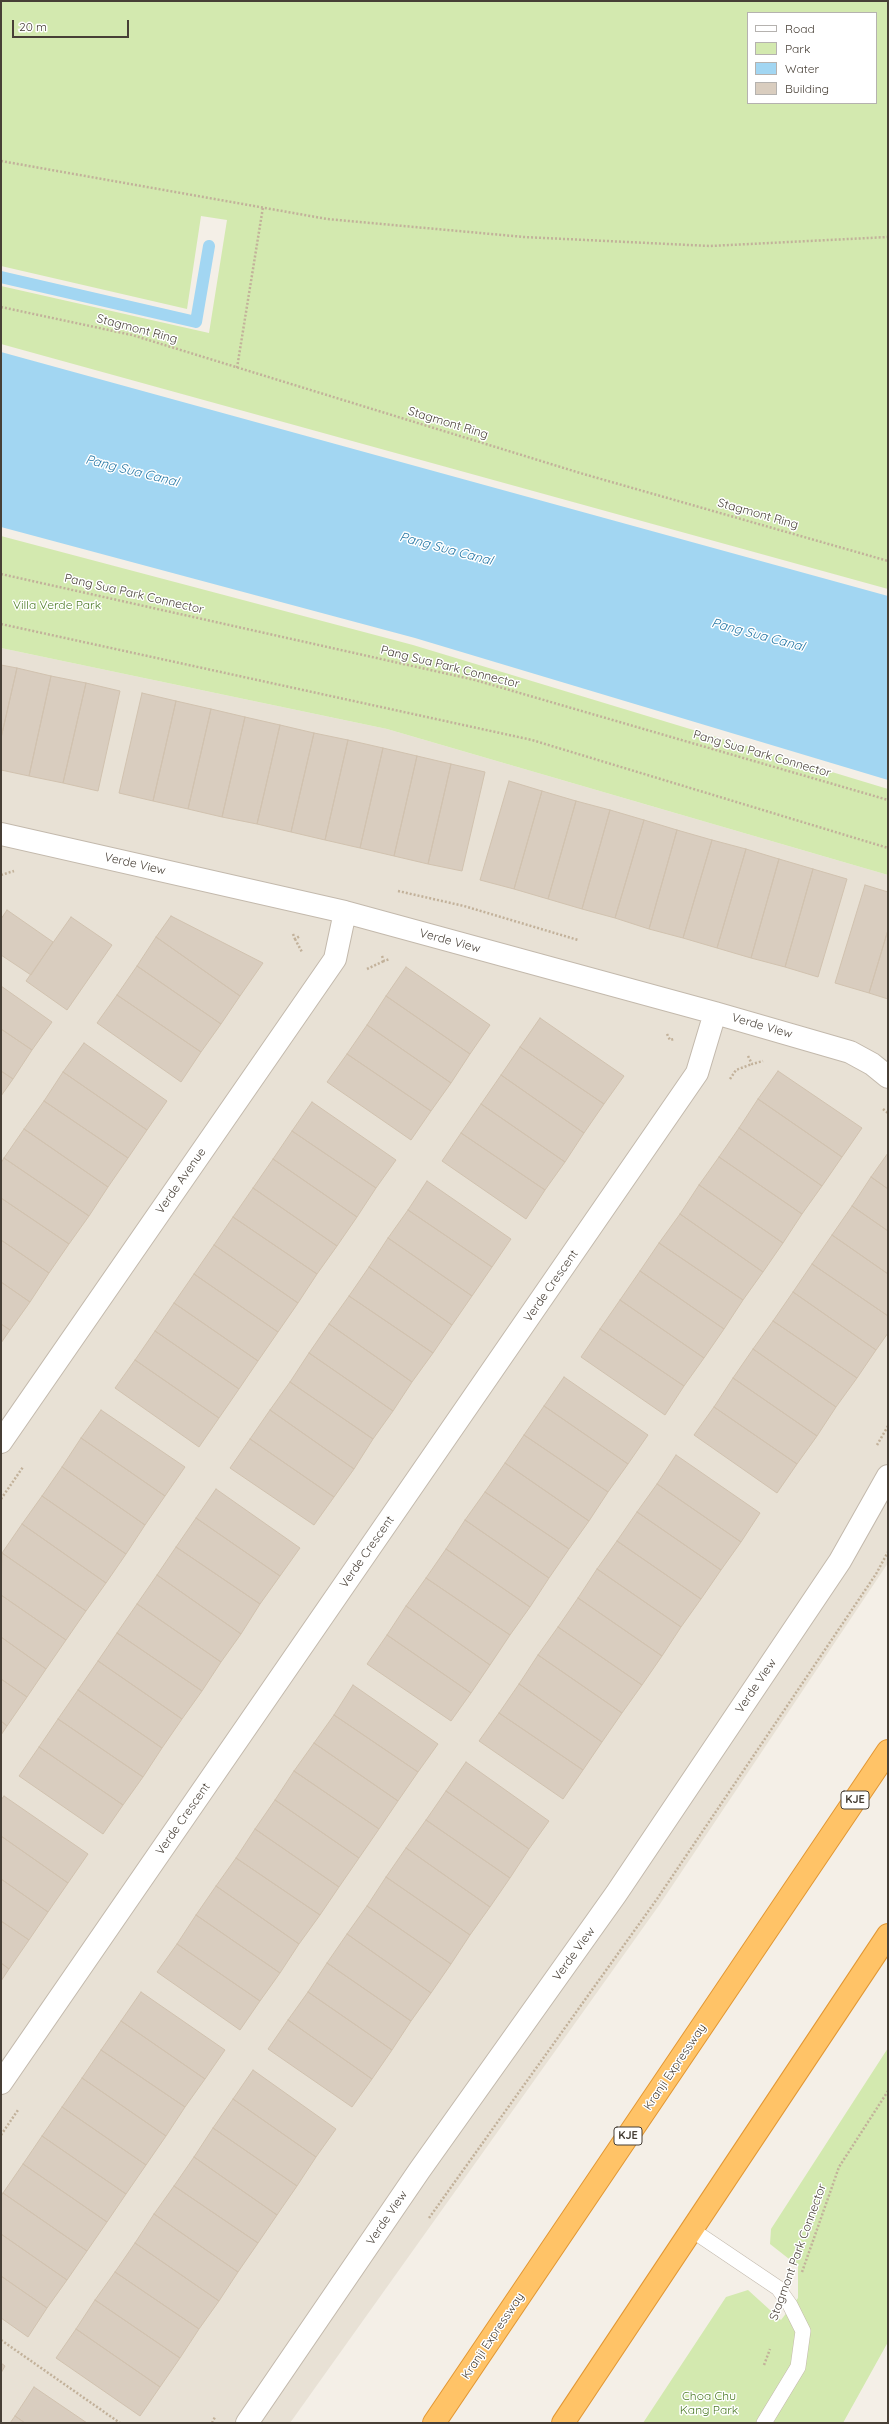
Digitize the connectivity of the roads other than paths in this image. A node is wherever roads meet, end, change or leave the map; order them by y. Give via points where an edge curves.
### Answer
1 (1, 834) edge
2 (344, 912) junction
3 (715, 1013) junction
4 (888, 1077) edge
5 (1, 1442) edge
6 (888, 1476) edge
7 (888, 1751) edge
8 (888, 1935) edge
9 (1, 2083) edge
10 (692, 2230) junction
11 (247, 2423) edge
12 (434, 2423) edge
13 (563, 2423) edge
14 (764, 2423) edge

1 - 2 street, Verde View
2 - 3 street, Verde View
2 - 5 street, Verde Avenue via 335,959
3 - 4 street, Verde View via 850,1052 872,1064
3 - 9 street, Verde Crescent via 697,1073
6 - 11 street, Verde View via 840,1561 621,1887 419,2170
7 - 12 highway, Kranji Expressway / KJE
8 - 10 highway
10 - 13 highway
10 - 14 lane via 778,2288 803,2331 798,2367

